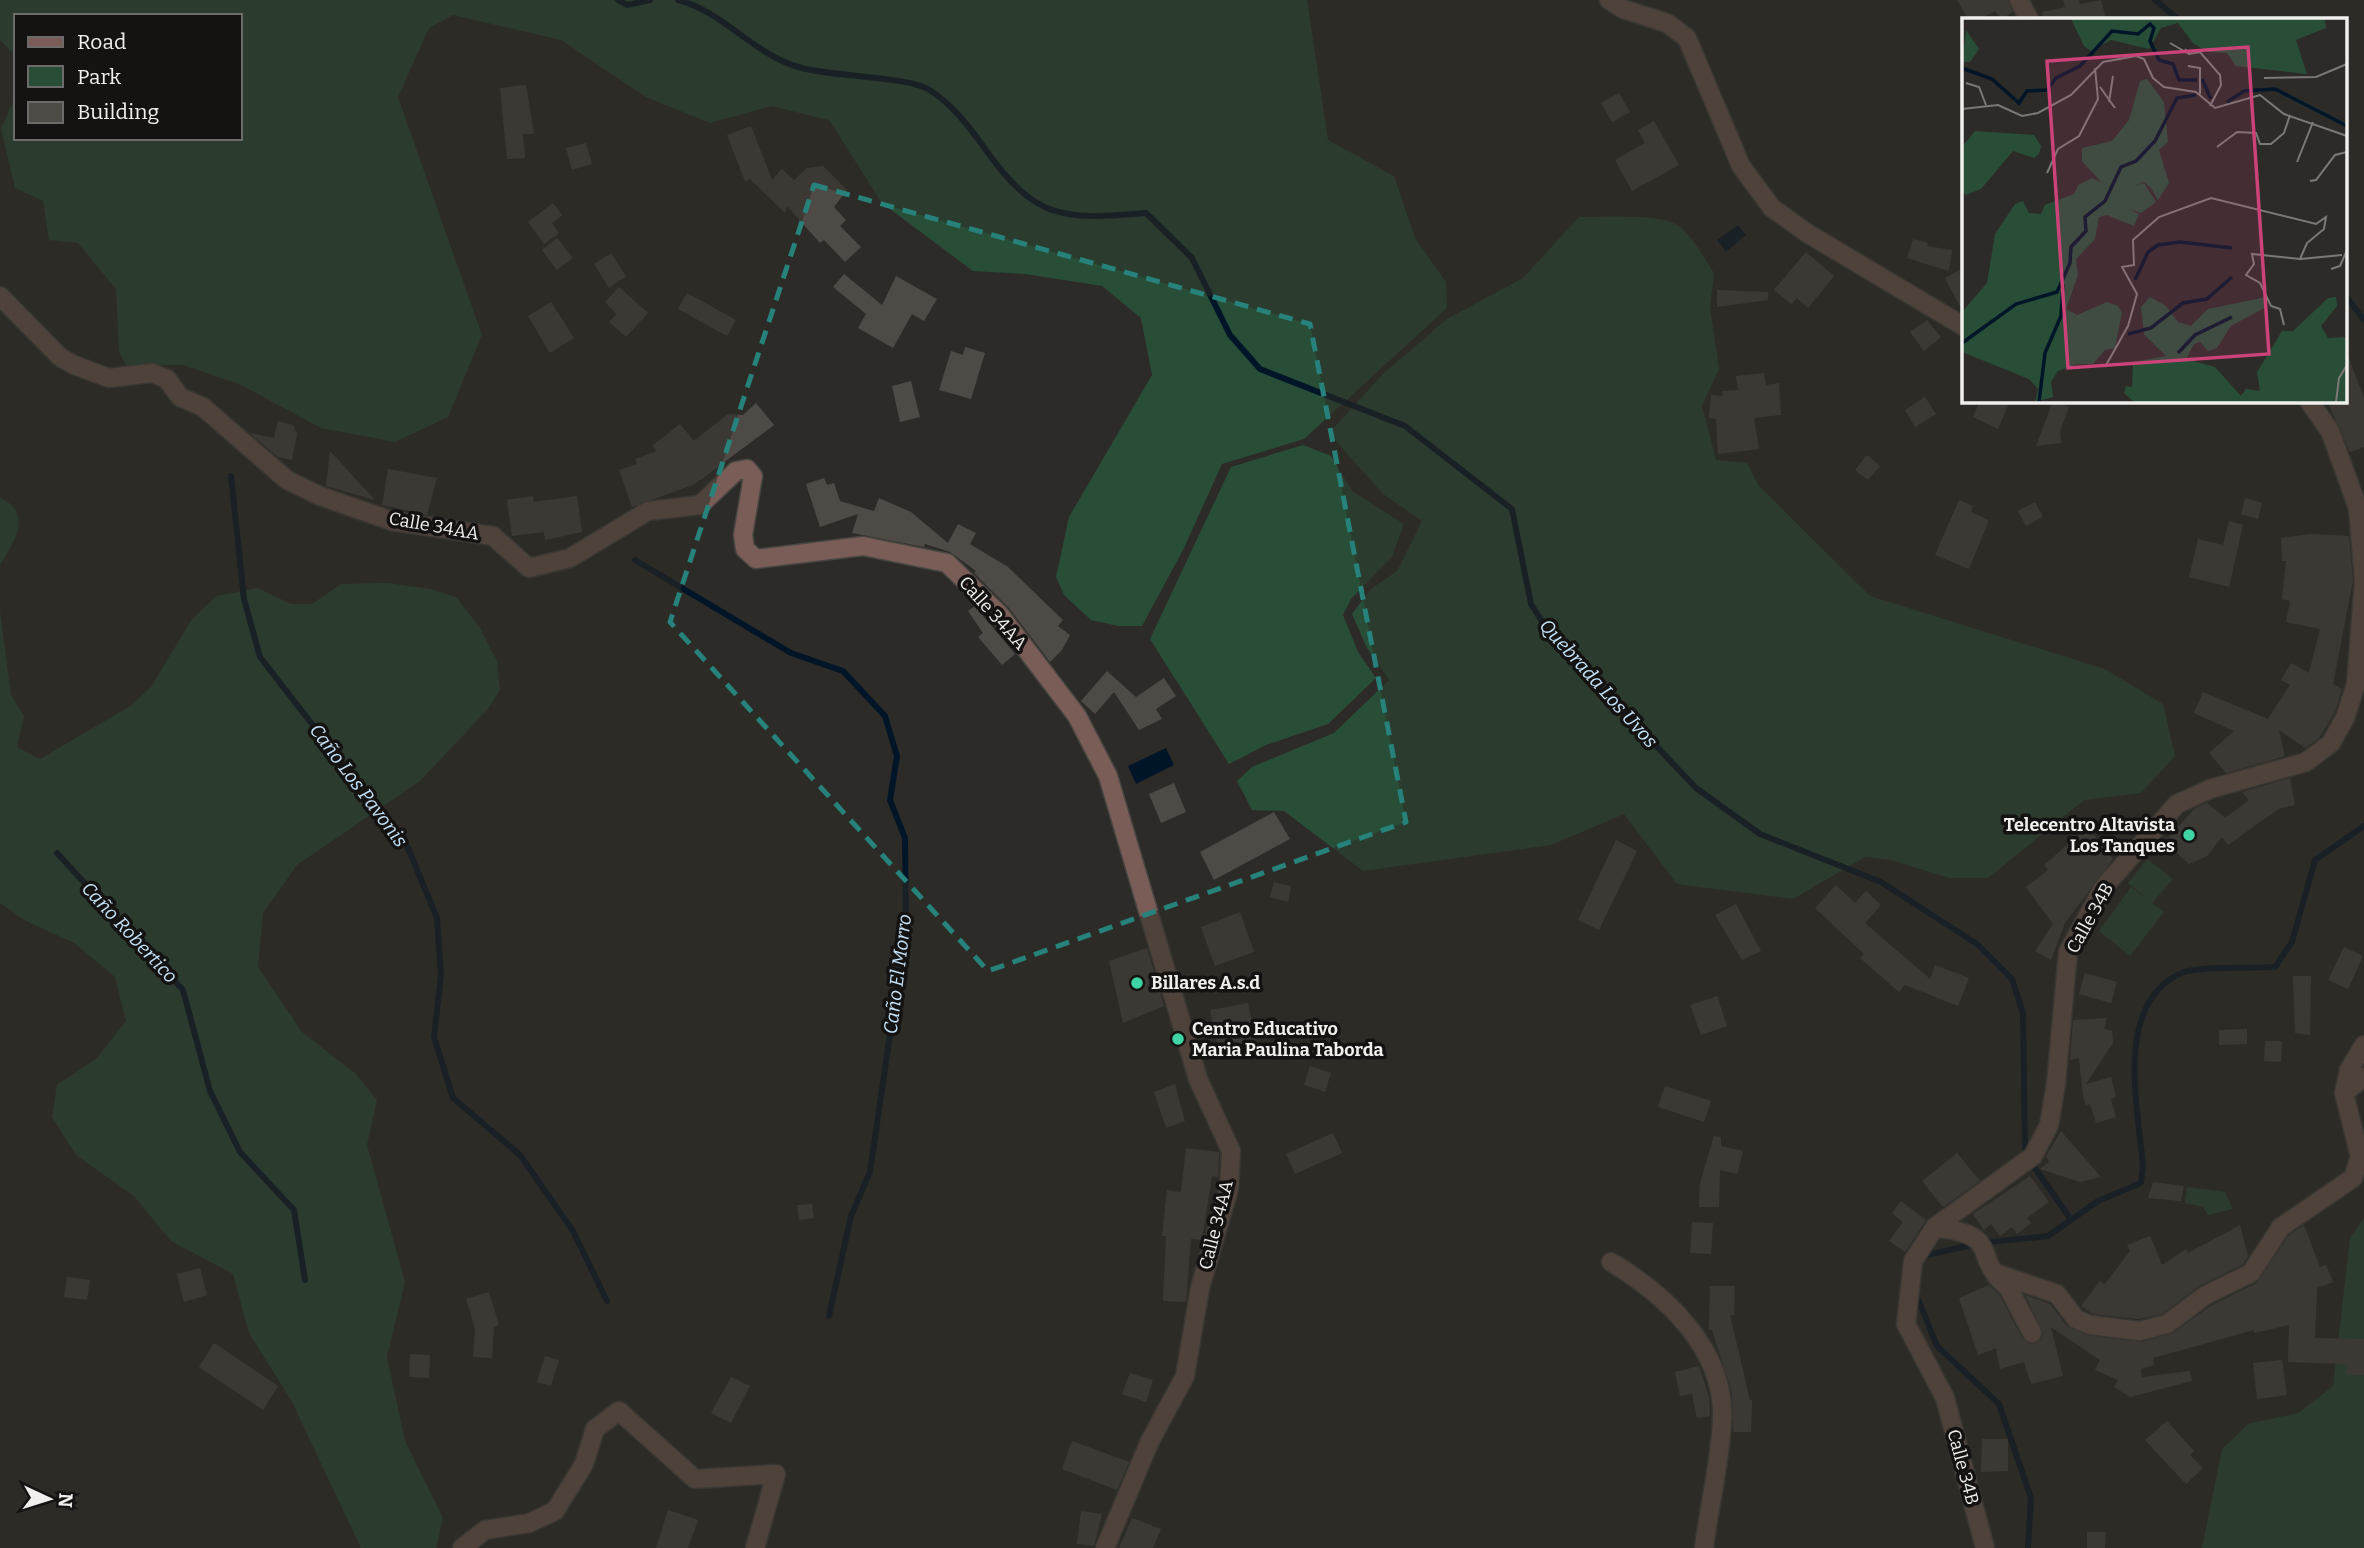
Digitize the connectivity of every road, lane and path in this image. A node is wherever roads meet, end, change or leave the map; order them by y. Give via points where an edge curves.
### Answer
1 (1609, 0) edge
2 (2019, 0) edge
3 (2028, 18) edge
4 (0, 296) edge
5 (1962, 325) edge
6 (2310, 402) edge
7 (2364, 1045) edge
8 (2364, 1077) edge
9 (2344, 1093) junction
10 (1935, 1227) junction
11 (1611, 1262) dead end
12 (1995, 1273) junction
13 (2032, 1333) dead end
14 (462, 1548) edge
15 (755, 1548) edge
16 (1105, 1548) edge
17 (1704, 1548) edge
18 (1985, 1548) edge

1 - 5 street via 1667,23 1687,38 1741,166 1772,208
2 - 3 street
4 - 16 street, Calle 34AA via 60,357 74,365 109,379 152,373 167,379 180,397 203,407 287,480 392,521 493,536 529,568 570,558 648,511 700,505 736,471 747,469 753,476 743,535 745,549 756,559 863,546 947,563 1000,615 1077,716 1108,776 1198,1079 1231,1151 1230,1189 1200,1288 1185,1376 1150,1441
6 - 10 street, Calle 34B via 2330,431 2358,508 2364,581 2356,684 2345,718 2330,743 2306,762 2210,789 2177,804 2103,888 2068,952 2051,1115 2030,1159
7 - 9 street via 2349,1070
8 - 9 street
9 - 12 street via 2360,1157 2353,1178 2281,1227 2251,1273 2206,1295 2167,1324 2140,1331 2090,1325 2076,1319 2057,1294
10 - 12 street via 1962,1232 1980,1242
10 - 18 street, Calle 34B via 1913,1261 1906,1324 1945,1398
11 - 17 street via 1669,1303 1717,1379 1722,1421
12 - 13 street via 2009,1289
14 - 15 street via 485,1530 529,1523 555,1511 584,1464 596,1429 619,1411 695,1479 776,1474

